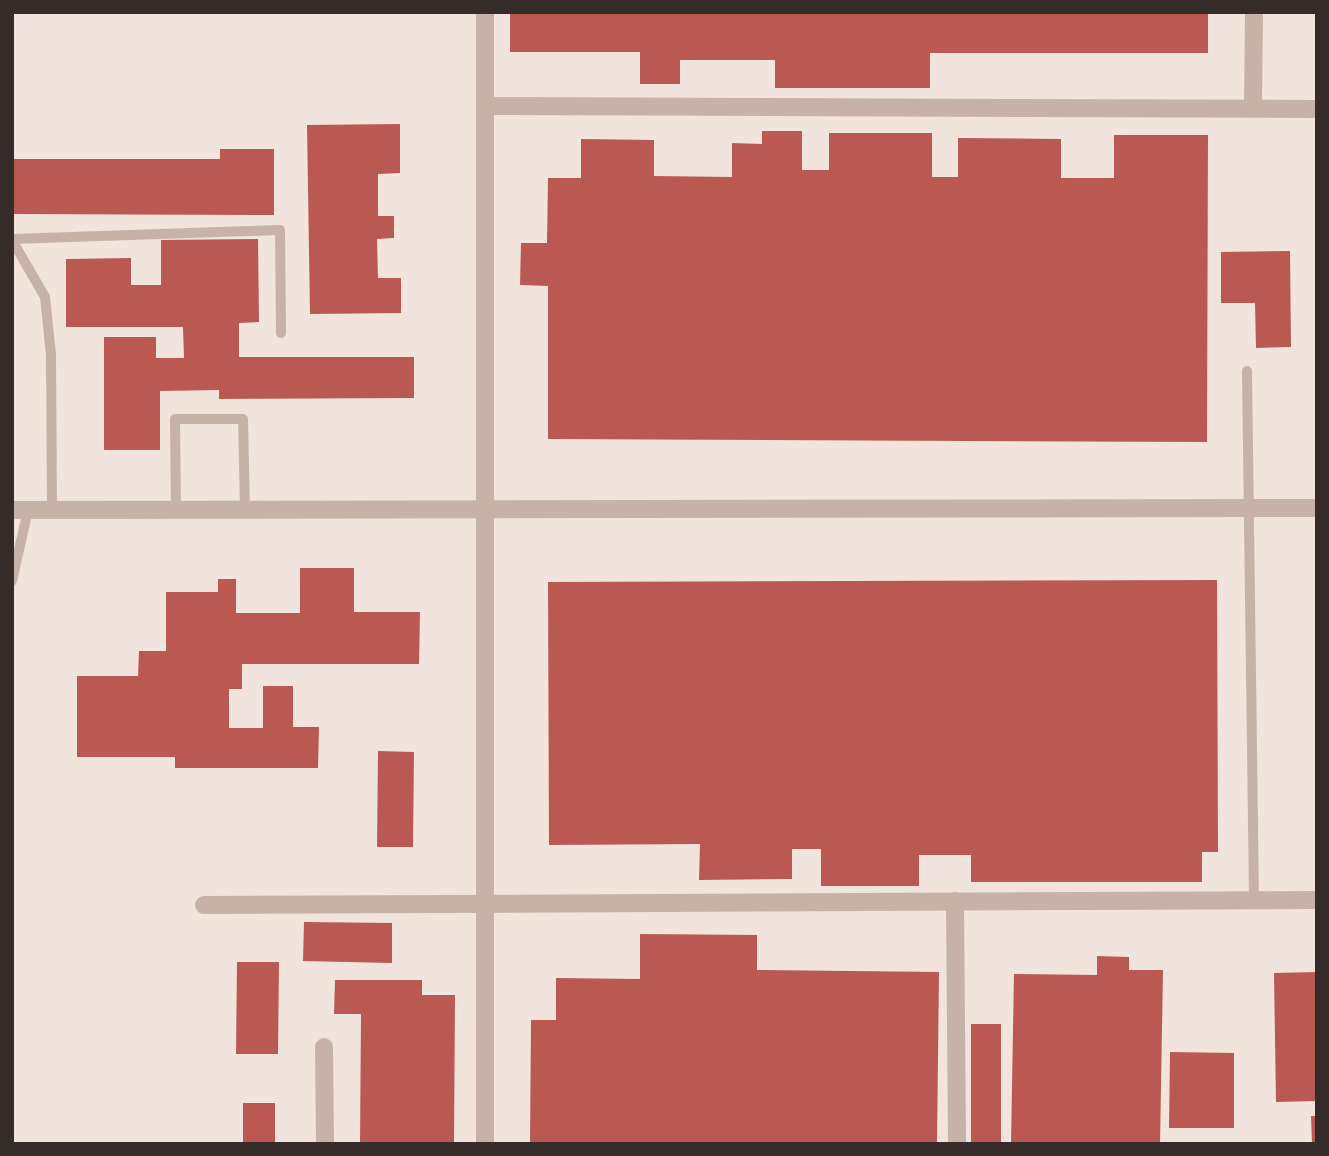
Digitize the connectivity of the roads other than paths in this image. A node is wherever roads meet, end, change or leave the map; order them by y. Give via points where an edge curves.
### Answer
1 (485, 12) edge
2 (1254, 12) edge
3 (485, 106) junction
4 (1253, 108) junction
5 (1317, 108) edge
6 (12, 239) edge
7 (281, 333) dead end
8 (1247, 371) dead end
9 (1249, 508) junction
10 (1317, 508) edge
11 (484, 509) junction
12 (20, 510) edge
13 (52, 510) junction
14 (176, 510) junction
15 (245, 510) junction
16 (12, 581) edge
17 (1254, 900) junction
18 (1317, 900) edge
19 (955, 901) junction
20 (485, 902) junction
21 (204, 905) dead end
22 (324, 1047) dead end
23 (325, 1144) edge
24 (485, 1144) edge
25 (957, 1144) edge

1 - 3 street
2 - 4 street
3 - 4 street
3 - 11 street
4 - 5 street
6 - 7 lane via 280,230
6 - 13 lane via 45,298 51,355
8 - 9 lane
9 - 10 street
9 - 11 street
9 - 17 lane
11 - 15 street
11 - 20 street
12 - 13 street
12 - 16 lane
13 - 14 street
14 - 15 street
14 - 15 lane via 175,419 243,419
17 - 18 street
17 - 19 street
19 - 20 street
19 - 25 street
20 - 21 street
20 - 24 street
22 - 23 street

